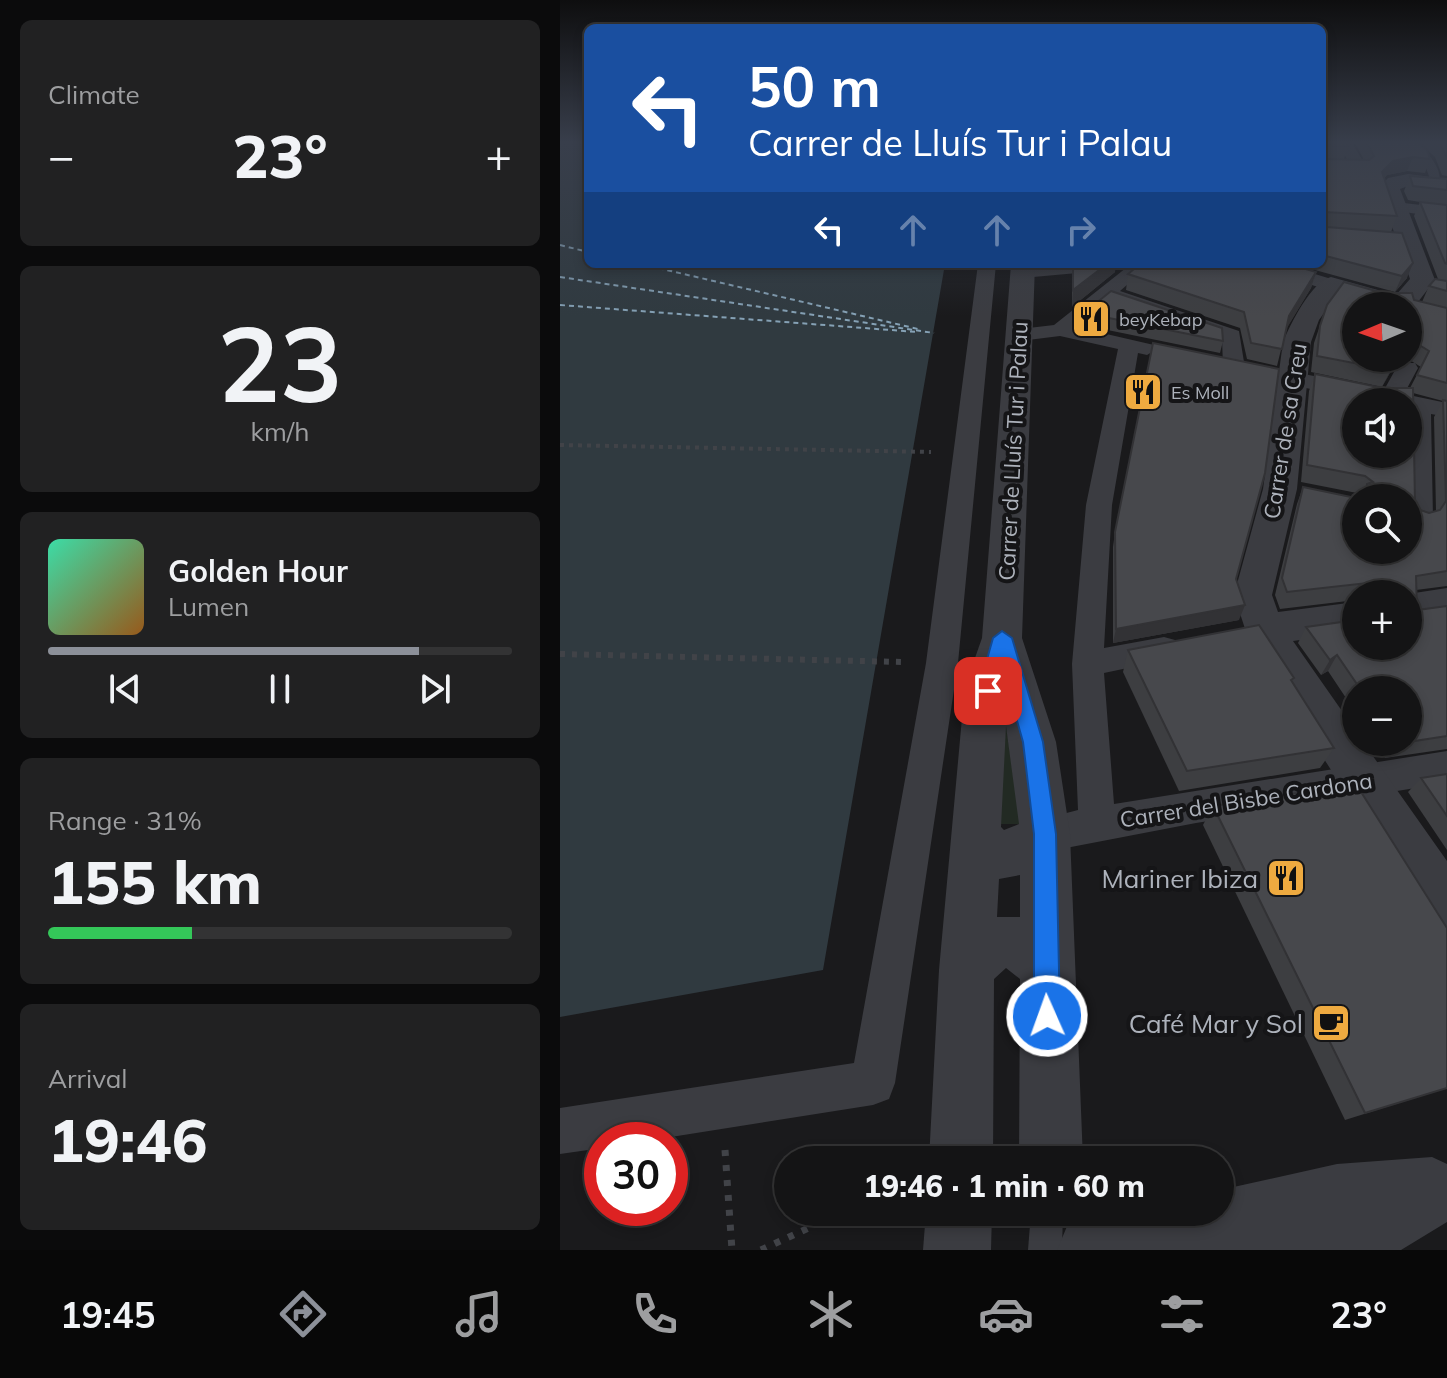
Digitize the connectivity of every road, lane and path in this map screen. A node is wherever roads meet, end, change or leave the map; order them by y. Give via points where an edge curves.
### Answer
1 (1393, 199) edge
2 (1395, 207) junction
3 (1447, 213) edge
4 (987, 268) edge
5 (1023, 268) edge
6 (1132, 268) edge
7 (1276, 268) edge
8 (1420, 284) junction
9 (1331, 285) junction
10 (1447, 290) edge
11 (1356, 292) edge
12 (1416, 292) edge
13 (1107, 293) junction
14 (1060, 330) junction
15 (1020, 335) junction
16 (1129, 345) junction
17 (1174, 355) edge
18 (1294, 379) junction
19 (1342, 388) edge
20 (1422, 405) edge
21 (1447, 410) edge
22 (560, 445) edge
23 (965, 453) junction
24 (1422, 519) edge
25 (1447, 525) edge
26 (1447, 603) edge
27 (1422, 607) edge
28 (1342, 619) edge
29 (1249, 632) junction
30 (1002, 638) junction
31 (1190, 644) edge
32 (560, 654) edge
33 (942, 663) junction
34 (1088, 664) junction
35 (1447, 767) edge
36 (1363, 782) junction
37 (1097, 823) junction
38 (1045, 834) junction
39 (977, 836) junction
40 (1447, 906) edge
41 (1045, 966) junction
42 (967, 970) junction
43 (722, 1105) junction
44 (560, 1131) edge
45 (961, 1146) edge
46 (1051, 1146) edge
47 (1440, 1190) edge
48 (813, 1226) edge
49 (958, 1226) edge
50 (1046, 1226) edge
51 (732, 1250) edge
52 (761, 1250) edge
53 (957, 1250) edge
54 (1045, 1250) edge
55 (1094, 1250) edge
56 (1312, 1250) edge

1 - 2 street
2 - 3 street
2 - 8 street via 1401,240 1423,280
4 - 23 street
5 - 15 street, Carrer de Lluís Tur i Palau
6 - 13 street
7 - 9 street
8 - 10 street
8 - 12 street
9 - 11 street
9 - 18 street, Carrer de sa Creu via 1297,342
13 - 14 street
13 - 18 street via 1232,335 1227,365
14 - 15 street
14 - 16 street, Carrer de Lluís Tur i Palau
15 - 30 street, Carrer de Lluís Tur i Palau
16 - 17 street, Carrer de Lluís Tur i Palau
16 - 34 street via 1099,505
18 - 19 street
18 - 29 street, Carrer de sa Creu via 1295,492 1253,595
20 - 21 street
22 - 23 path
23 - 33 street
24 - 25 street
26 - 27 street
28 - 29 street
29 - 36 street
30 - 38 street, Carrer de Lluís Tur i Palau via 1033,742
30 - 39 street, Carrer de Lluís Tur i Palau via 985,707
31 - 34 street
32 - 33 path
33 - 43 street via 873,1083
34 - 37 street
35 - 36 street, Carrer del Bisbe Cardona
36 - 37 street, Carrer del Bisbe Cardona
36 - 40 street
37 - 38 street, Carrer del Bisbe Cardona
38 - 39 street via 1030,848 1011,855 993,854
38 - 41 street, Carrer de Lluís Tur i Palau
39 - 42 street, Carrer de Lluís Tur i Palau
41 - 42 street via 1026,944 1008,940 979,953
41 - 46 street, Carrer de Lluís Tur i Palau
42 - 45 street, Carrer de Lluís Tur i Palau
43 - 44 street
43 - 51 path
47 - 55 street via 1337,1200
47 - 56 street via 1354,1236
48 - 52 path
49 - 53 street
50 - 54 lane

